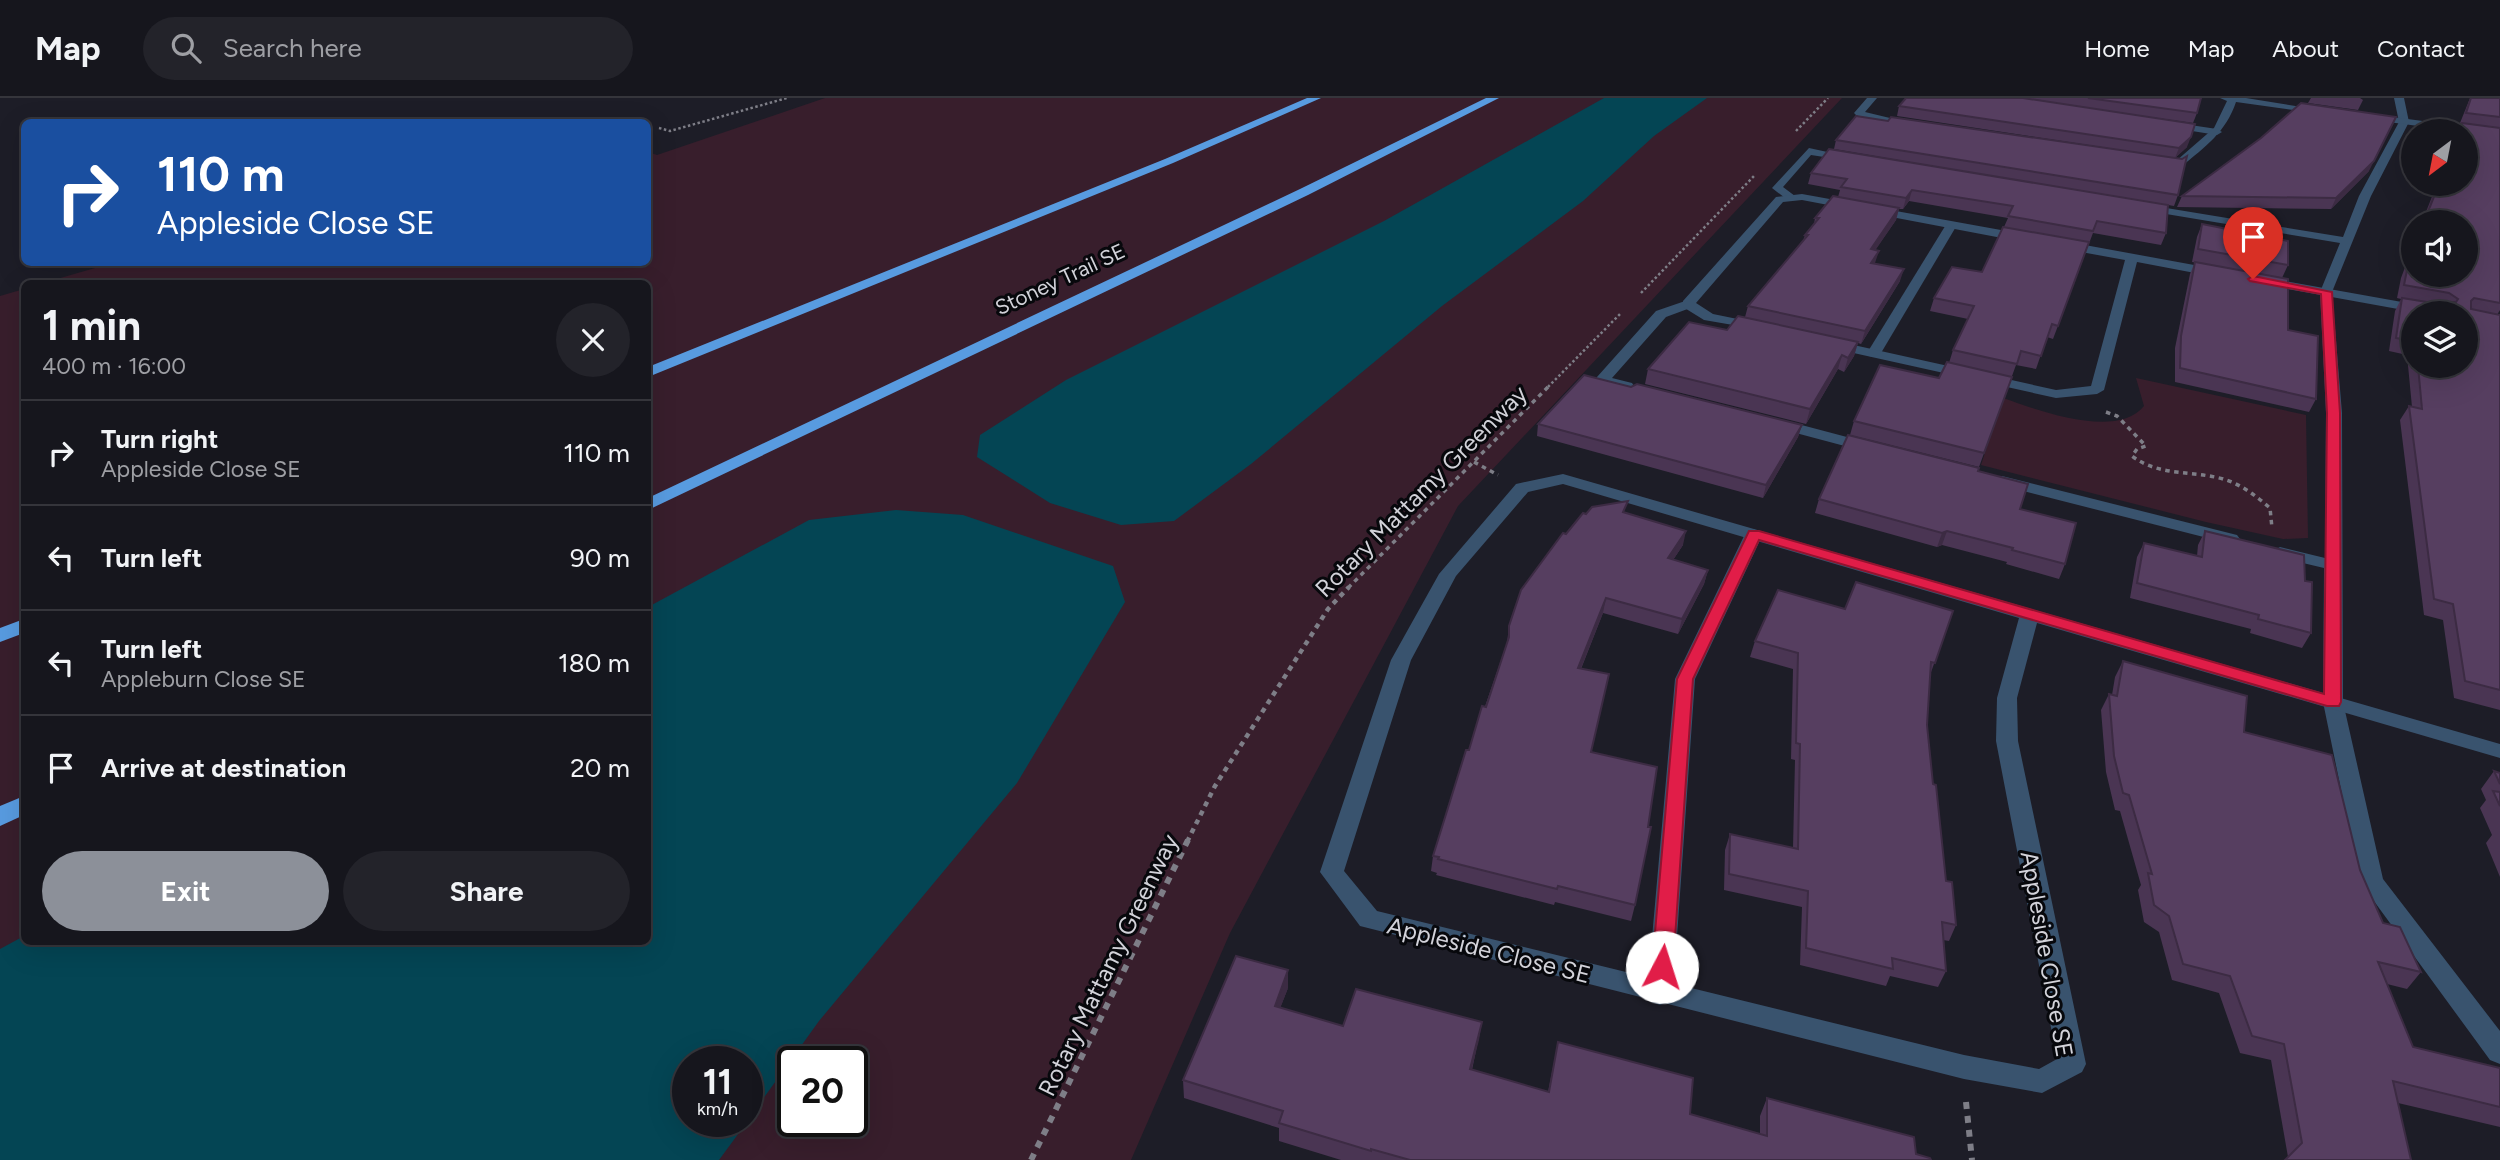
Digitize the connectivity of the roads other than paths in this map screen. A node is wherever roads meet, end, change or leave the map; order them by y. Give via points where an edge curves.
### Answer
1 (1316, 98) edge
2 (1494, 98) edge
3 (1872, 98) edge
4 (2399, 98) edge
5 (2229, 99) edge
6 (2338, 113) edge
7 (2351, 115) edge
8 (2403, 119) edge
9 (2401, 122) edge
10 (2165, 125) edge
11 (1924, 126) edge
12 (2401, 128) edge
13 (2478, 131) edge
14 (2217, 132) junction
15 (2500, 134) edge
16 (1864, 160) edge
17 (2151, 160) edge
18 (1789, 196) junction
19 (2126, 204) edge
20 (1951, 225) junction
21 (2347, 241) junction
22 (2132, 258) junction
23 (2326, 292) junction
24 (1688, 304) junction
25 (2401, 306) edge
26 (1772, 331) edge
27 (1811, 339) edge
28 (1874, 353) junction
29 (651, 371) edge
30 (1643, 390) edge
31 (1763, 421) edge
32 (1884, 451) edge
33 (1991, 478) edge
34 (651, 504) edge
35 (1754, 534) junction
36 (2333, 565) junction
37 (2029, 615) junction
38 (21, 626) edge
39 (0, 636) edge
40 (2333, 702) junction
41 (2500, 751) edge
42 (21, 806) edge
43 (0, 817) edge
44 (1660, 993) junction
45 (2500, 1052) edge

1 - 29 highway
2 - 34 highway, Stoney Trail SE
3 - 11 street via 1859,113
4 - 8 street
5 - 6 street
5 - 14 street via 2224,124
7 - 9 street
10 - 14 street
12 - 21 street
13 - 15 street
14 - 17 street via 2178,164
16 - 18 street via 1809,151 1777,188
18 - 20 street
18 - 24 street via 1780,199
19 - 21 street
20 - 22 street
20 - 28 street
21 - 23 street
22 - 23 street
22 - 28 street via 2097,390 2056,394
23 - 25 street
23 - 36 street via 2334,413
24 - 26 street via 1709,317
24 - 30 street via 1661,314 1602,380
27 - 28 street
31 - 32 street
33 - 36 street
35 - 37 street, Appleside Close SE
35 - 44 street via 1685,679
35 - 44 street, Appleside Close SE via 1563,479 1522,488 1448,573 1401,660 1332,872 1369,919
36 - 40 street
37 - 40 street, Appleside Close SE
37 - 44 street, Appleside Close SE via 2007,698 2007,741 2072,1064 2042,1081 1964,1067
38 - 39 highway
40 - 41 street, Appleside Close SE
40 - 45 street via 2372,882
42 - 43 highway

